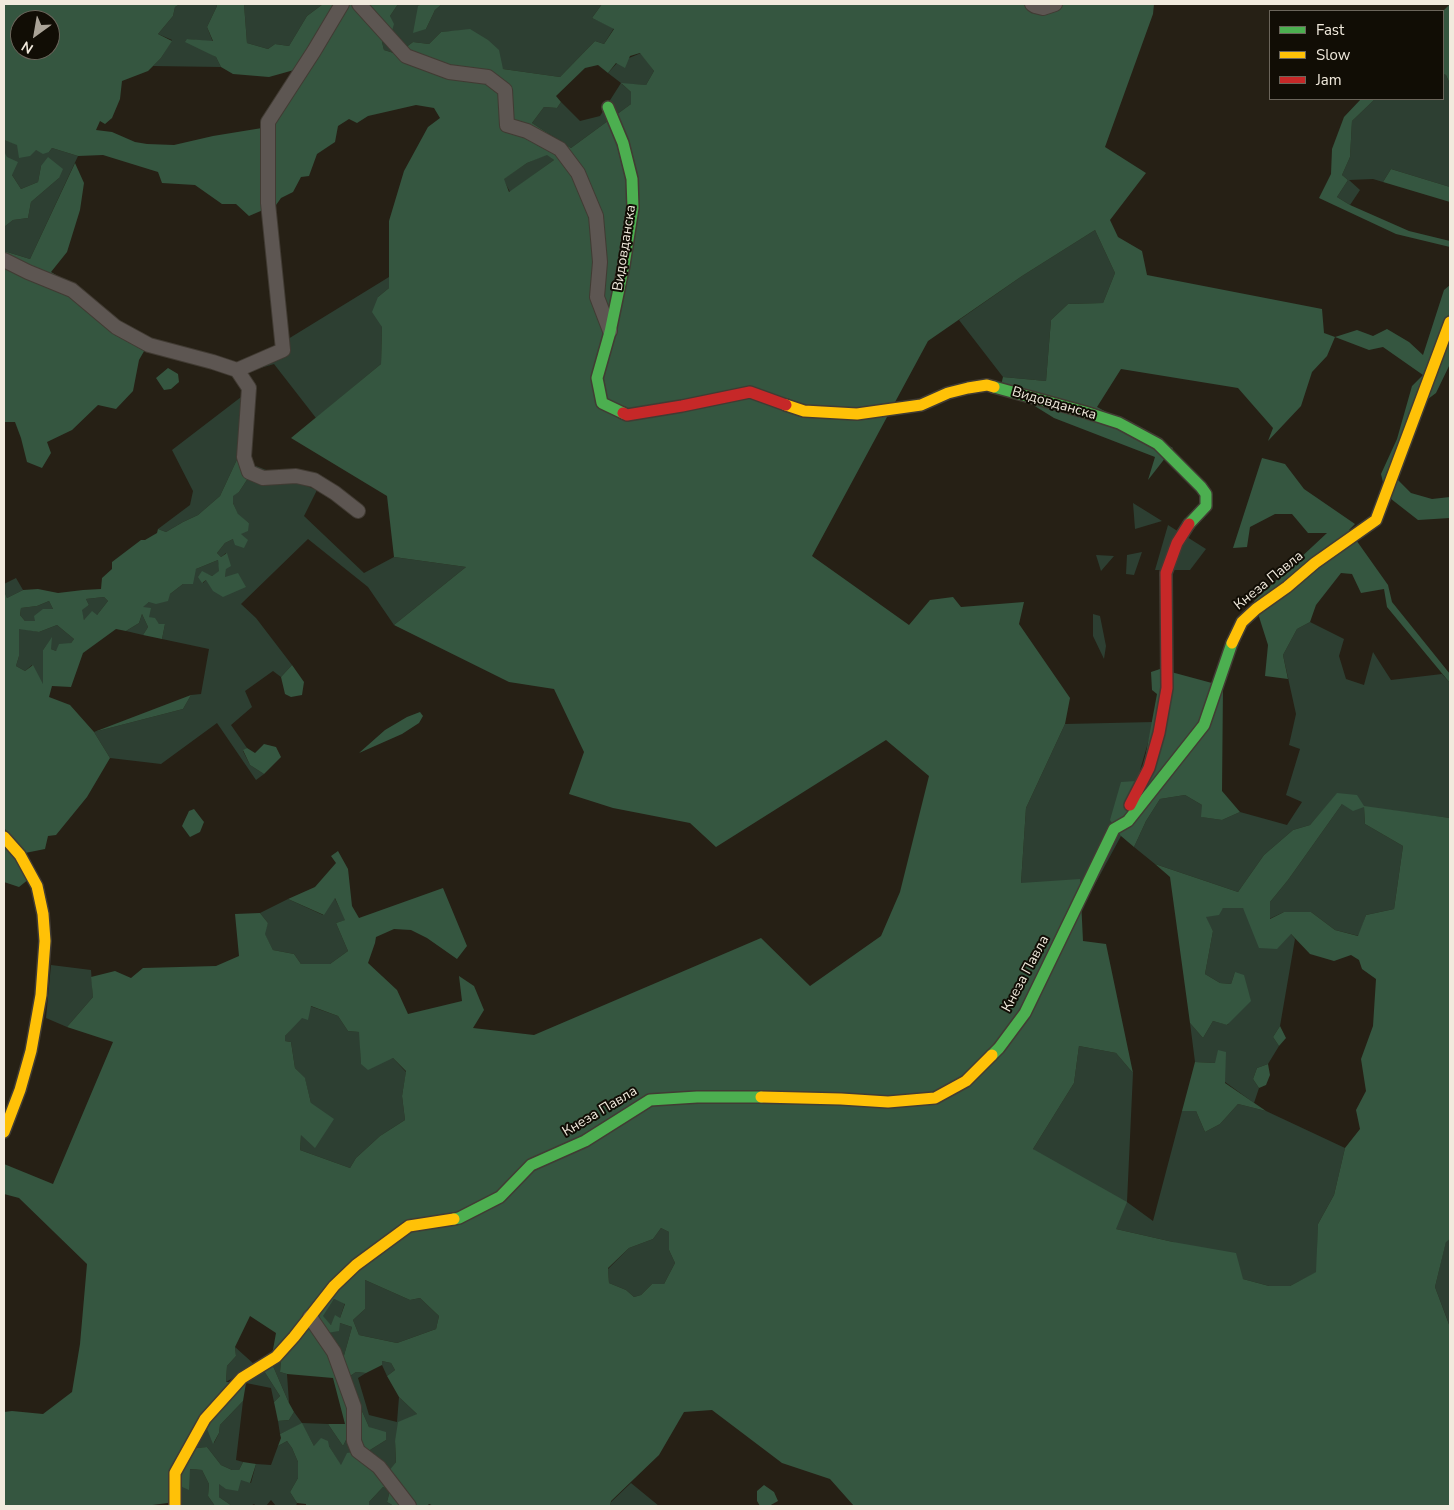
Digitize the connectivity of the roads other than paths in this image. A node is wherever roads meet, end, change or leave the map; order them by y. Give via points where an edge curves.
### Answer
1 (342, 4) edge
2 (359, 4) edge
3 (1032, 4) edge
4 (1055, 4) edge
5 (608, 107) dead end
6 (4, 260) edge
7 (1450, 322) edge
8 (610, 332) junction
9 (238, 370) junction
10 (358, 511) dead end
11 (1114, 829) junction
12 (4, 837) edge
13 (4, 1132) edge
14 (310, 1317) junction
15 (175, 1506) edge
16 (409, 1506) edge

1 - 9 street via 268,122 268,203 282,350
2 - 8 street, Видовданска via 406,56 449,72 488,77 505,90 507,125 527,131 560,150 572,165 596,216 600,262 597,296
3 - 4 street via 1043,8
5 - 8 street, Видовданска via 623,144 632,179 633,208
6 - 9 street via 72,290 116,327 149,345
7 - 11 street, Кнеза Павла via 1376,520 1315,563 1242,622 1204,724 1128,821
8 - 11 street, Видовданска via 597,378 602,403 627,415 750,392 804,412 856,414 921,405 948,393 986,386 1119,423 1158,444 1201,486 1206,494 1206,506 1187,526 1166,573 1166,688 1159,733 1149,768
9 - 10 street via 249,388 244,457 249,472 263,478 296,476 314,480
11 - 14 street, Кнеза Павла via 1025,1013 999,1048 966,1081 935,1098 888,1102 762,1097 650,1100 585,1142 531,1165 500,1197 459,1218 409,1226 356,1265 334,1286
12 - 13 street via 20,855 37,886 44,914 45,941 42,995 31,1051
14 - 15 street, Кнеза Павла via 276,1357 242,1378 205,1419 175,1473
14 - 16 street via 334,1352 354,1407 354,1441 358,1451 379,1467

